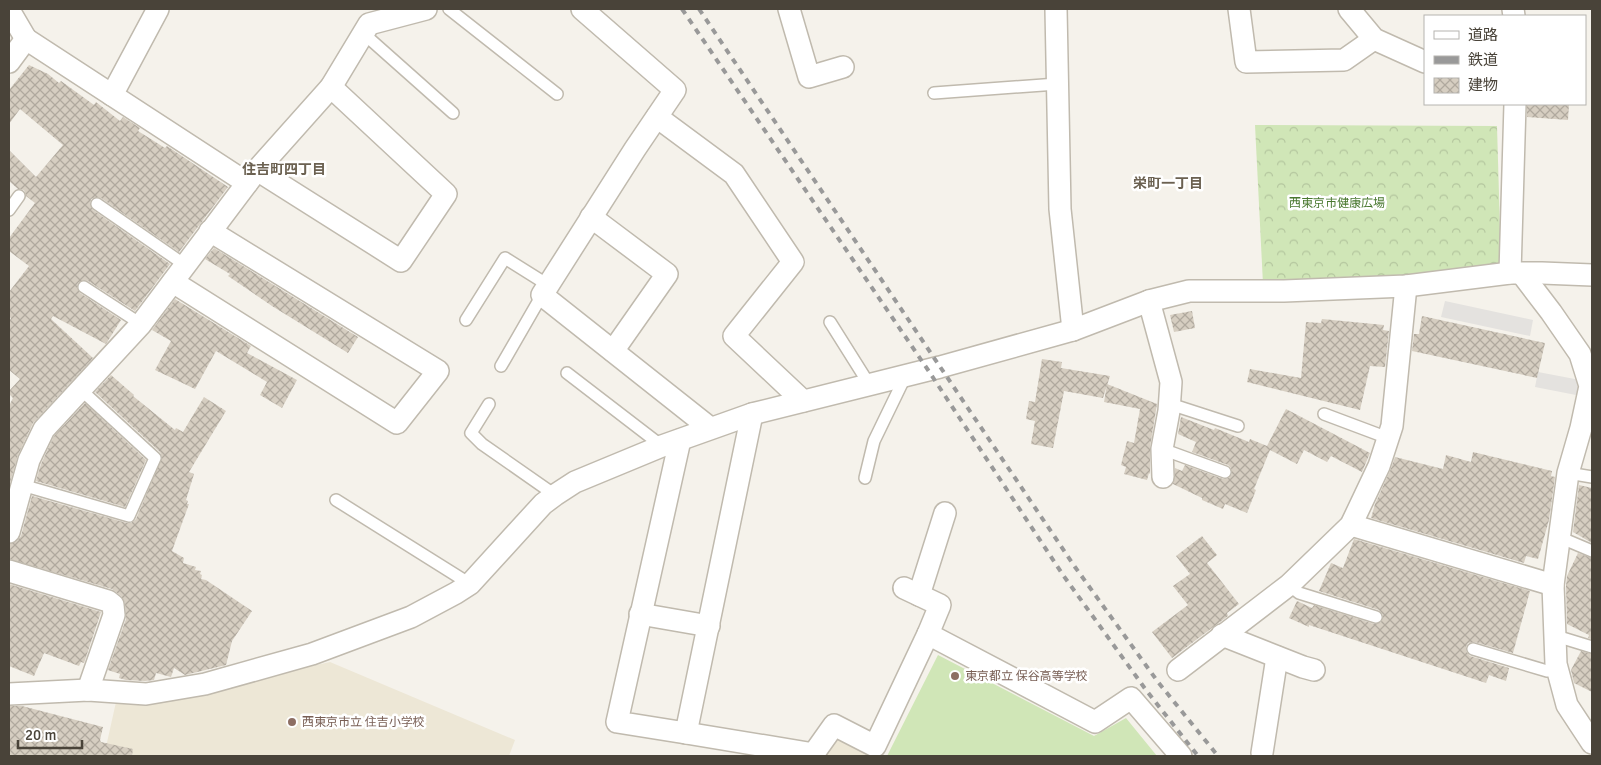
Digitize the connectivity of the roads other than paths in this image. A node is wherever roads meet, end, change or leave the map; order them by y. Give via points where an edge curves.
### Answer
1 (10, 9) edge
2 (158, 9) edge
3 (426, 9) edge
4 (449, 9) edge
5 (582, 9) edge
6 (789, 9) edge
7 (1056, 9) edge
8 (1239, 9) edge
9 (1349, 9) edge
10 (370, 22) edge
11 (26, 39) junction
12 (1374, 40) junction
13 (9, 62) edge
14 (1424, 62) edge
15 (843, 67) dead end
16 (1058, 84) junction
17 (331, 87) junction
18 (934, 93) dead end
19 (557, 94) dead end
20 (112, 95) junction
21 (1515, 105) edge
22 (452, 113) dead end
23 (657, 117) junction
24 (252, 177) junction
25 (19, 196) dead end
26 (97, 204) dead end
27 (9, 210) edge
28 (591, 217) junction
29 (210, 231) junction
30 (185, 265) junction
31 (1516, 274) junction
32 (1592, 275) edge
33 (173, 282) junction
34 (1406, 286) junction
35 (84, 287) dead end
36 (545, 290) junction
37 (1149, 301) junction
38 (466, 320) dead end
39 (830, 322) dead end
40 (141, 324) junction
41 (1073, 330) junction
42 (614, 351) junction
43 (500, 366) dead end
44 (566, 373) dead end
45 (906, 375) junction
46 (869, 384) junction
47 (80, 389) junction
48 (802, 401) junction
49 (489, 404) dead end
50 (1170, 404) junction
51 (752, 414) junction
52 (1324, 414) dead end
53 (1238, 426) dead end
54 (710, 428) junction
55 (1586, 429) edge
56 (1388, 438) junction
57 (671, 443) junction
58 (1162, 449) junction
59 (1225, 472) dead end
60 (1568, 473) junction
61 (1163, 477) dead end
62 (1592, 477) edge
63 (865, 478) dead end
64 (22, 485) junction
65 (555, 495) junction
66 (336, 500) dead end
67 (946, 513) dead end
68 (1351, 525) junction
69 (9, 532) edge
70 (1559, 537) junction
71 (1592, 551) edge
72 (9, 571) edge
73 (470, 584) junction
74 (1289, 585) junction
75 (1553, 585) junction
76 (640, 614) junction
77 (1376, 617) dead end
78 (709, 626) junction
79 (928, 634) junction
80 (1222, 635) junction
81 (1556, 636) junction
82 (1592, 647) edge
83 (1473, 650) dead end
84 (1277, 657) junction
85 (1558, 669) junction
86 (1178, 670) dead end
87 (1314, 670) dead end
88 (88, 690) junction
89 (9, 694) edge
90 (686, 733) junction
91 (1592, 743) edge
92 (1262, 753) dead end
93 (813, 755) edge
94 (1181, 756) edge

1 - 11 street
2 - 20 street
3 - 10 street
4 - 19 lane
5 - 23 street via 675,90
6 - 15 street via 809,77
7 - 16 street
8 - 12 street via 1246,62 1344,60
9 - 12 street
10 - 17 street
10 - 22 lane
11 - 13 street
11 - 20 street
12 - 14 street
16 - 18 lane
16 - 41 street via 1060,209
17 - 24 street
17 - 24 street via 446,194 401,261
20 - 24 street
21 - 31 street
23 - 28 street
23 - 48 street via 734,174 793,262 734,336
24 - 29 street
25 - 27 lane
26 - 30 lane
28 - 36 street
28 - 42 street via 667,274
29 - 30 street
29 - 33 street via 438,371 398,423
30 - 33 street
31 - 32 street
31 - 34 street
31 - 55 street via 1552,312 1580,354 1590,386
33 - 40 street
34 - 37 street via 1189,291
34 - 56 street via 1392,426
35 - 40 lane
36 - 38 lane via 505,258
36 - 42 street
36 - 43 lane
37 - 41 street
37 - 50 street via 1171,382
39 - 46 lane
40 - 47 street
41 - 45 street
42 - 54 street
44 - 57 lane
45 - 46 street
45 - 63 lane via 874,441
46 - 48 street
47 - 64 street via 44,429 29,460
47 - 64 lane via 155,458 129,516
48 - 51 street
49 - 65 lane via 471,433
50 - 53 lane
50 - 58 street
51 - 54 street
51 - 78 street
52 - 56 lane
54 - 57 street
55 - 60 street
56 - 68 street via 1379,466
57 - 65 street via 575,482
57 - 76 street
58 - 59 lane
58 - 61 street
60 - 62 lane
60 - 70 street
64 - 69 street
65 - 73 street
66 - 73 lane
67 - 79 street via 912,592 940,605
68 - 74 street
68 - 75 street
70 - 71 lane
70 - 75 street
72 - 88 street via 113,605 114,615
73 - 88 street via 411,617 312,654 205,684 146,694
74 - 77 lane via 1298,593
74 - 80 street
75 - 81 street
76 - 78 street
76 - 90 street via 617,722
78 - 90 street
79 - 93 street via 875,746 834,726
79 - 94 street via 1095,722 1131,698
80 - 84 street
80 - 86 street
81 - 82 lane
81 - 85 street
83 - 85 lane via 1547,671
84 - 87 street
84 - 92 street
85 - 91 street via 1567,705
88 - 89 street
90 - 93 street

